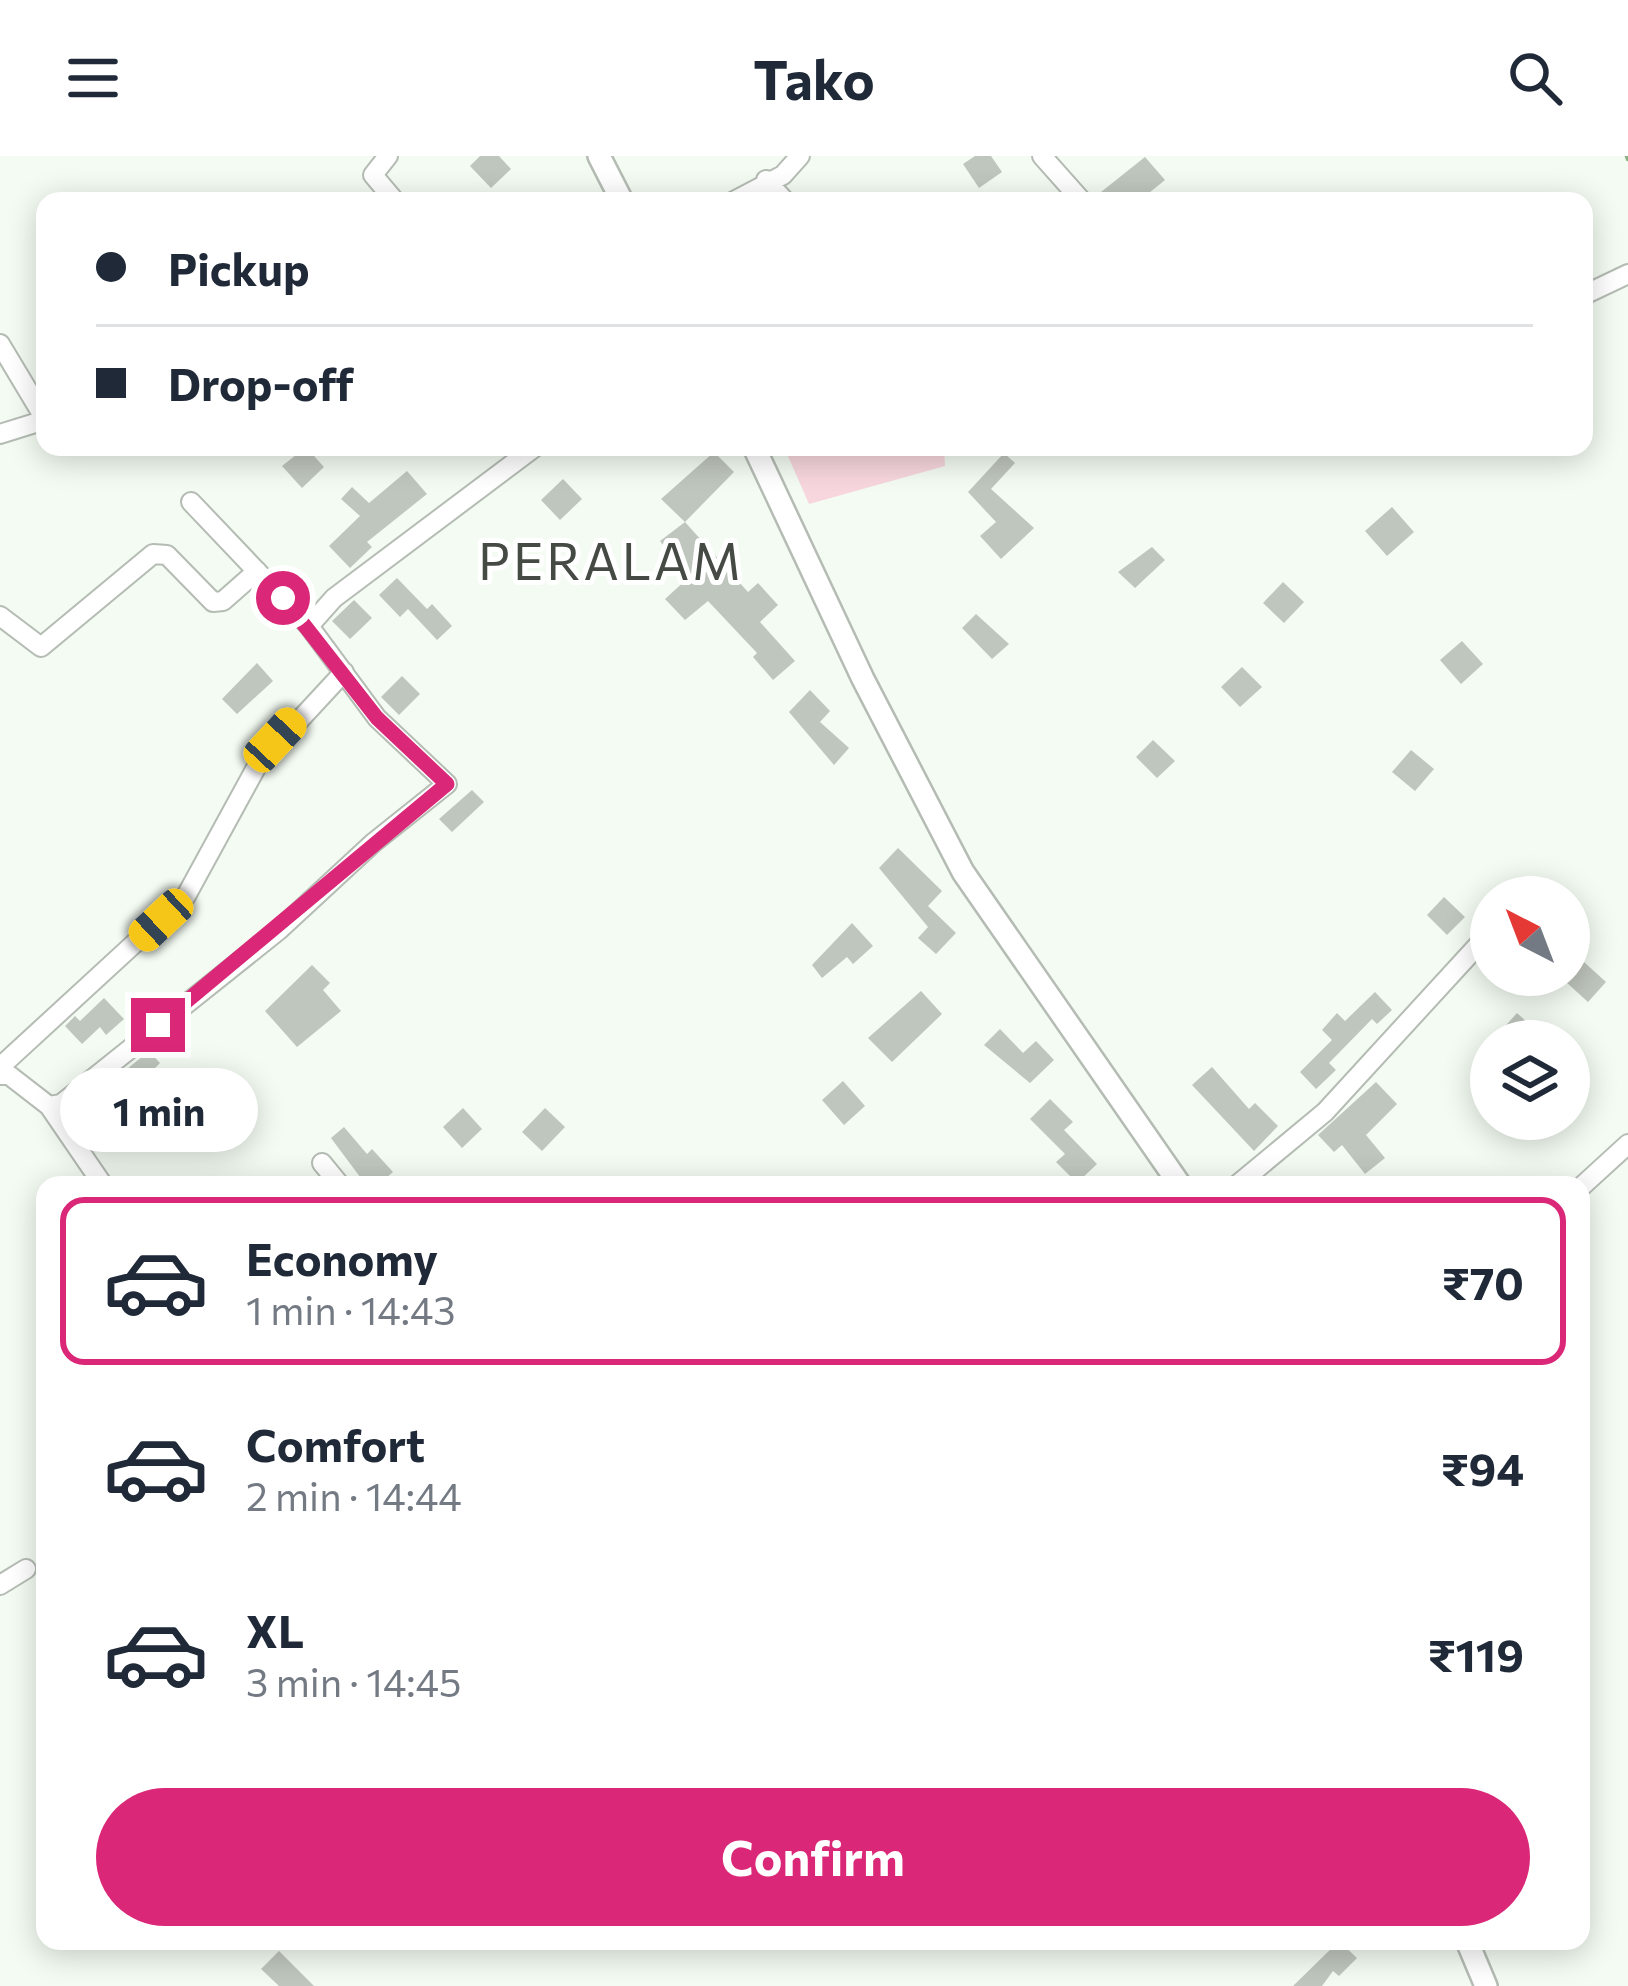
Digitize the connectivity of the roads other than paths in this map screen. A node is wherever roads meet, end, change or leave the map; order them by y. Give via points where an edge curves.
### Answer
1 (388, 156) edge
2 (599, 156) edge
3 (800, 156) edge
4 (1042, 156) edge
5 (766, 180) junction
6 (387, 192) edge
7 (617, 192) edge
8 (748, 192) edge
9 (777, 192) edge
10 (1074, 192) edge
11 (1628, 274) edge
12 (1593, 291) edge
13 (0, 344) edge
14 (36, 404) edge
15 (36, 422) edge
16 (0, 434) edge
17 (523, 456) edge
18 (758, 456) edge
19 (191, 502) dead end
20 (257, 571) junction
21 (0, 616) edge
22 (309, 626) junction
23 (344, 672) junction
24 (1470, 954) edge
25 (0, 1071) edge
26 (49, 1106) junction
27 (1628, 1144) edge
28 (322, 1163) dead end
29 (97, 1176) edge
30 (333, 1176) edge
31 (1174, 1176) edge
32 (1248, 1176) edge
33 (1590, 1179) edge
34 (26, 1569) dead end
35 (0, 1585) edge
36 (1471, 1950) edge
37 (1486, 1986) edge

1 - 6 street via 373,176
2 - 7 street
3 - 5 street
4 - 10 street
5 - 8 street
5 - 9 street
11 - 12 street
13 - 14 street
15 - 16 street
17 - 22 street via 334,598
18 - 31 street via 963,872
19 - 20 street
20 - 21 street via 214,602 167,556 153,554 41,647
20 - 22 street
22 - 23 street
23 - 25 street via 256,766 186,896
23 - 26 street via 377,718 447,784 279,930
24 - 32 street via 1325,1112
25 - 26 street
26 - 29 street
27 - 33 street
28 - 30 street
34 - 35 street
36 - 37 street

